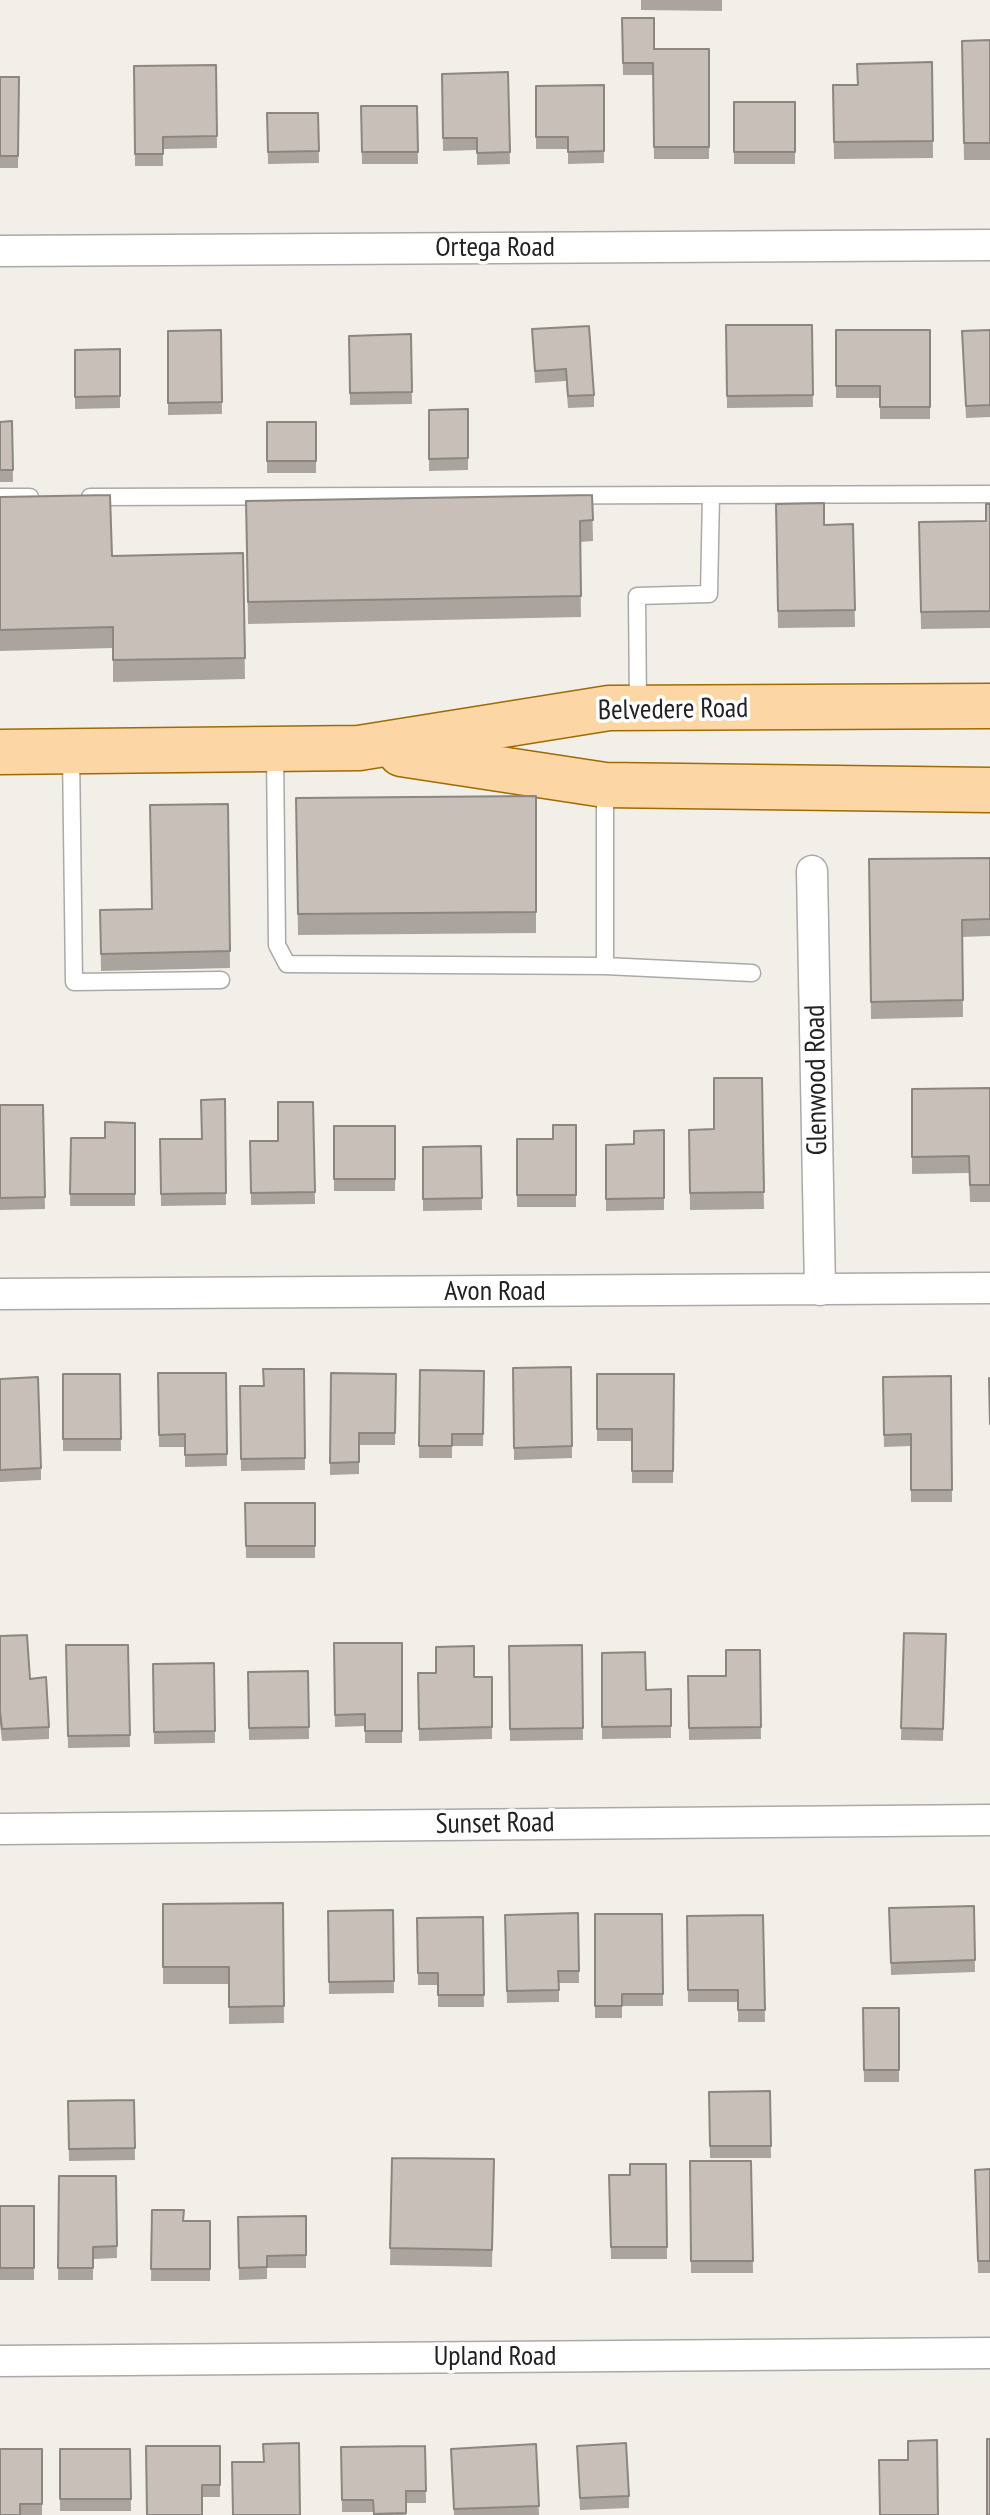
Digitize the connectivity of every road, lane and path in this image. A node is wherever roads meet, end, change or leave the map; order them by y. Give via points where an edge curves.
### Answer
1 (990, 245) edge
2 (0, 251) edge
3 (990, 494) edge
4 (711, 495) junction
5 (0, 497) edge
6 (47, 497) edge
7 (79, 497) edge
8 (990, 706) edge
9 (638, 708) junction
10 (359, 748) junction
11 (275, 749) junction
12 (71, 751) junction
13 (0, 752) edge
14 (605, 785) junction
15 (990, 790) edge
16 (812, 871) dead end
17 (605, 966) junction
18 (752, 973) dead end
19 (221, 980) edge
20 (990, 1288) edge
21 (820, 1290) junction
22 (0, 1294) edge
23 (990, 1820) edge
24 (0, 1829) edge
25 (990, 2353) edge
26 (0, 2361) edge

1 - 2 street, Ortega Road
3 - 4 lane
4 - 7 lane
4 - 9 lane via 709,594 637,596
5 - 6 lane
8 - 9 main road, Belvedere Road
9 - 10 main road, Belvedere Road via 609,708
10 - 11 main road, Belvedere Road
10 - 14 main road, Belvedere Road
11 - 12 main road, Belvedere Road
11 - 17 lane via 277,945 287,964
12 - 13 main road, Belvedere Road
12 - 19 lane via 74,982
14 - 15 main road, Belvedere Road
14 - 17 lane
16 - 21 street, Glenwood Road
17 - 18 lane
20 - 21 street, Avon Road
21 - 22 street, Avon Road
23 - 24 street, Sunset Road
25 - 26 street, Upland Road

